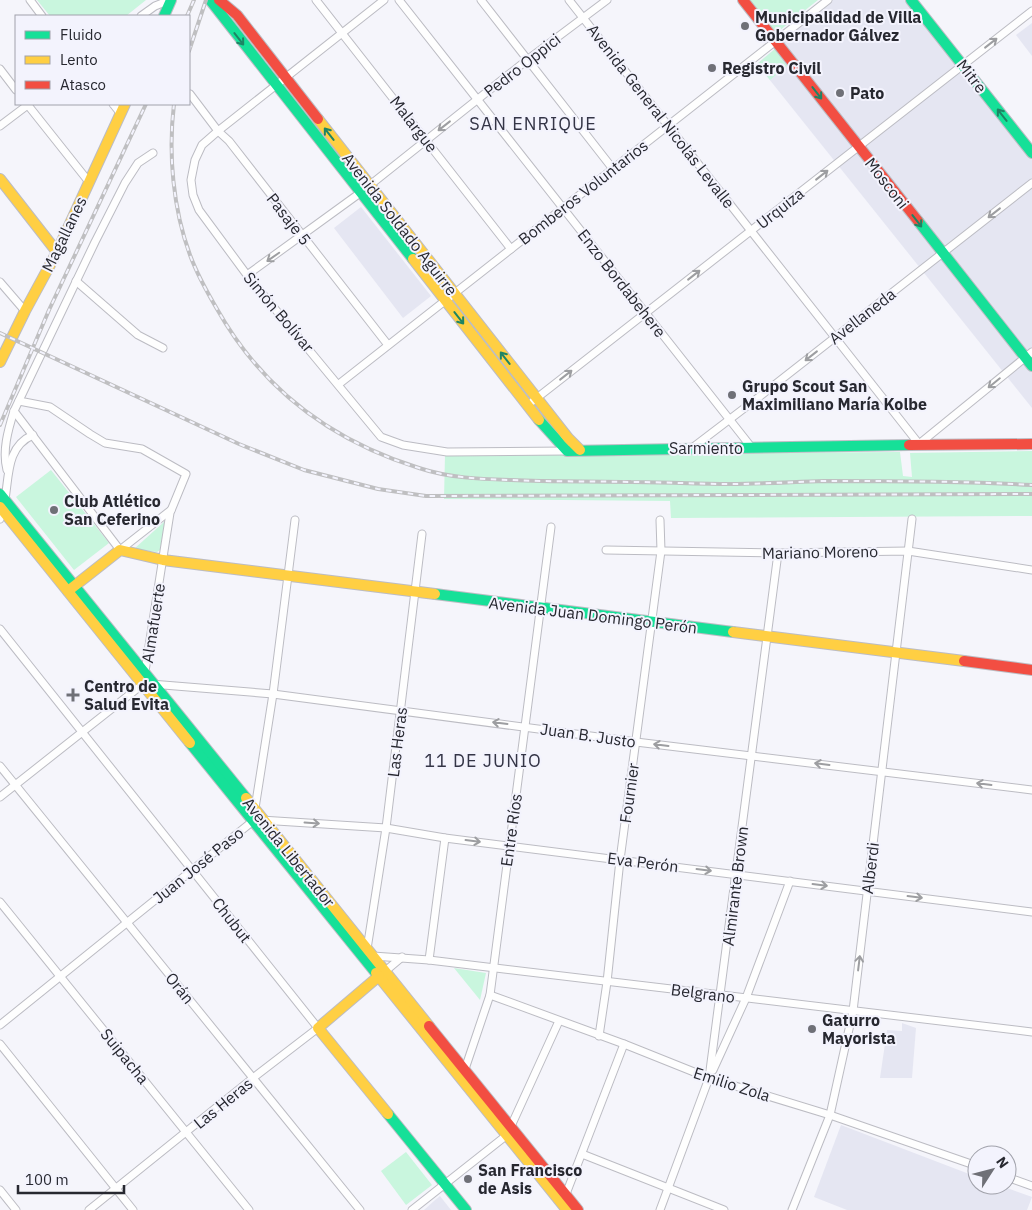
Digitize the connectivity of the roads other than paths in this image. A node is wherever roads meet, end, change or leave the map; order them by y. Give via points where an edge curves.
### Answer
1 (30, 0) edge
2 (170, 0) edge
3 (210, 0) edge
4 (219, 0) edge
5 (316, 0) edge
6 (384, 0) edge
7 (399, 0) edge
8 (481, 0) edge
9 (569, 0) edge
10 (607, 0) edge
11 (743, 0) edge
12 (828, 0) edge
13 (911, 0) edge
14 (1032, 11) edge
15 (41, 15) edge
16 (142, 15) edge
17 (164, 15) edge
18 (584, 18) junction
19 (342, 33) junction
20 (776, 41) junction
21 (527, 60) junction
22 (962, 65) junction
23 (0, 69) edge
24 (285, 77) junction
25 (275, 85) junction
26 (15, 89) edge
27 (190, 94) edge
28 (478, 100) junction
29 (27, 105) edge
30 (29, 105) edge
31 (123, 109) edge
32 (0, 126) edge
33 (668, 126) junction
34 (218, 131) junction
35 (426, 140) junction
36 (858, 146) junction
37 (153, 153) dead end
38 (1032, 153) edge
39 (613, 169) junction
40 (0, 179) edge
41 (89, 182) junction
42 (1032, 182) edge
43 (370, 185) junction
44 (360, 193) junction
45 (563, 208) junction
46 (751, 230) junction
47 (302, 236) junction
48 (511, 249) junction
49 (57, 252) junction
50 (942, 253) junction
51 (247, 275) junction
52 (76, 281) junction
53 (0, 282) edge
54 (454, 293) junction
55 (445, 301) junction
56 (24, 311) junction
57 (645, 313) junction
58 (835, 337) junction
59 (388, 345) junction
60 (163, 348) dead end
61 (1029, 355) edge
62 (0, 362) edge
63 (1032, 366) edge
64 (339, 384) junction
65 (536, 398) junction
66 (19, 401) junction
67 (527, 405) junction
68 (14, 411) junction
69 (730, 420) junction
70 (33, 435) junction
71 (381, 437) joint
72 (918, 444) junction
73 (1032, 444) edge
74 (692, 448) junction
75 (752, 448) junction
76 (580, 450) junction
77 (567, 451) junction
78 (6, 470) junction
79 (2, 506) edge
80 (171, 510) junction
81 (912, 519) dead end
82 (295, 520) dead end
83 (660, 520) dead end
84 (551, 527) dead end
85 (422, 534) dead end
86 (120, 550) junction
87 (606, 550) dead end
88 (661, 551) junction
89 (908, 551) junction
90 (778, 554) junction
91 (161, 557) junction
92 (1032, 570) edge
93 (288, 573) junction
94 (71, 588) junction
95 (416, 589) junction
96 (541, 605) junction
97 (652, 619) junction
98 (0, 629) edge
99 (768, 634) junction
100 (896, 650) junction
101 (1032, 664) edge
102 (1032, 670) edge
103 (147, 681) junction
104 (273, 694) junction
105 (401, 710) junction
106 (525, 727) junction
107 (82, 732) junction
108 (636, 742) junction
109 (752, 755) junction
110 (0, 766) edge
111 (881, 772) junction
112 (16, 785) junction
113 (1032, 790) edge
114 (0, 797) edge
115 (257, 817) junction
116 (386, 828) junction
117 (445, 838) junction
118 (509, 846) junction
119 (620, 860) junction
120 (192, 870) junction
121 (736, 874) junction
122 (790, 881) junction
123 (867, 891) junction
124 (0, 902) edge
125 (1032, 912) edge
126 (127, 922) junction
127 (370, 952) junction
128 (402, 957) junction
129 (429, 960) junction
130 (493, 968) junction
131 (382, 974) junction
132 (60, 977) junction
133 (608, 982) junction
134 (490, 995) junction
135 (721, 996) junction
136 (746, 998) junction
137 (853, 1011) junction
138 (559, 1021) junction
139 (0, 1025) edge
140 (318, 1028) junction
141 (1032, 1032) edge
142 (599, 1036) junction
143 (0, 1044) edge
144 (624, 1044) junction
145 (465, 1069) junction
146 (253, 1078) junction
147 (709, 1078) junction
148 (830, 1114) junction
149 (509, 1131) junction
150 (187, 1132) junction
151 (582, 1154) junction
152 (967, 1162) edge
153 (1017, 1181) edge
154 (445, 1184) junction
155 (1032, 1186) edge
156 (668, 1188) junction
157 (116, 1189) junction
158 (0, 1190) edge
159 (566, 1194) junction
160 (16, 1210) edge
161 (89, 1210) edge
162 (133, 1210) edge
163 (249, 1210) edge
164 (360, 1210) edge
165 (412, 1210) edge
166 (466, 1210) edge
167 (567, 1210) edge
168 (578, 1210) edge
169 (660, 1210) edge
170 (724, 1210) edge
171 (792, 1210) edge

1 - 15 street
2 - 16 street
2 - 17 main road
3 -> 25 main road, Avenida Soldado Aguirre
4 - 24 main road, Avenida Soldado Aguirre
5 - 19 street, Malargue
6 - 19 street
7 - 28 street, Enzo Bordabehere
8 - 21 street
9 - 18 street, Avenida General Nicolás Levalle
10 - 18 street, Pedro Oppici
11 - 20 main road, Mosconi
12 - 20 street, Bomberos Voluntarios
13 - 22 main road, Mitre
22 -> 14 street, Urquiza
18 - 21 street, Pedro Oppici
18 - 33 street, Avenida General Nicolás Levalle
19 - 24 street
19 - 35 street, Malargue
20 - 33 street, Bomberos Voluntarios
20 -> 36 main road, Mosconi
21 - 28 street, Pedro Oppici
21 - 39 street
22 - 36 street, Urquiza
38 -> 22 main road, Mitre
23 - 26 street
24 - 25 street
43 -> 24 main road, Avenida Soldado Aguirre
25 - 34 street
25 - 44 main road, Avenida Soldado Aguirre
27 - 34 street, Pasaje 5
28 -> 35 street, Pedro Oppici
28 - 45 street, Enzo Bordabehere
29 - 32 street
30 - 41 street
31 - 41 main road, Magallanes
33 - 39 street, Bomberos Voluntarios
33 - 46 street, Avenida General Nicolás Levalle
34 - 47 street, Pasaje 5 via 230,141
34 - 51 street, Simón Bolívar via 202,145 195,160 191,180 193,195 199,210
35 - 43 street, Pedro Oppici
35 - 48 street, Malargue
46 -> 36 street, Urquiza
36 -> 50 main road, Mosconi
37 - 52 street via 138,163 125,183
39 - 45 street, Bomberos Voluntarios
40 - 49 main road
41 - 49 main road, Magallanes
42 -> 50 street, Avellaneda
43 - 44 street, Pedro Oppici
43 - 54 main road, Avenida Soldado Aguirre
44 - 47 street, Pedro Oppici
44 - 55 main road, Avenida Soldado Aguirre
45 - 48 street, Bomberos Voluntarios
45 - 57 street, Enzo Bordabehere
57 -> 46 street, Urquiza
46 - 58 street, Avenida General Nicolás Levalle
47 -> 51 street, Pedro Oppici
47 - 59 street, Pasaje 5
48 - 54 street, Bomberos Voluntarios
49 - 56 main road, Magallanes
50 - 58 street, Avellaneda
50 - 61 main road, Mosconi
51 - 64 street, Simón Bolívar
52 - 60 street via 138,335
52 - 66 street
53 - 56 street
54 - 55 street, Bomberos Voluntarios
65 -> 54 main road, Avenida Soldado Aguirre
55 - 59 street, Bomberos Voluntarios
55 -> 67 main road, Avenida Soldado Aguirre
56 - 62 main road, Magallanes
65 -> 57 street, Urquiza
57 - 69 street, Enzo Bordabehere
58 -> 69 street, Avellaneda
58 - 72 street, Avenida General Nicolás Levalle
59 - 64 street, Bomberos Voluntarios
61 - 63 main road, Mosconi
61 -> 72 street
64 - 71 street, Simón Bolívar
65 - 67 street, Urquiza
65 - 76 main road, Avenida Soldado Aguirre
66 - 68 street
66 - 80 street, Almafuerte via 50,407 105,442 142,449 186,474
67 - 77 main road, Avenida Soldado Aguirre
68 - 70 street
68 - 78 street via 4,459
69 - 74 street, Avellaneda
69 - 75 street, Enzo Bordabehere
70 - 78 street via 23,439 14,450
70 - 86 street
71 - 77 street, Sarmiento via 402,445 447,452
72 - 73 main road, Sarmiento
72 - 75 main road, Sarmiento
74 - 75 main road, Sarmiento
74 - 76 main road, Sarmiento
76 - 77 main road, Sarmiento
78 - 79 street
79 - 94 main road, Avenida Libertador
80 - 86 street
80 - 91 street, Almafuerte
81 - 89 street, Alberdi
82 - 93 street, Juan José Paso
83 - 88 street, Fournier
84 - 96 street, Entre Ríos
85 - 95 street, Las Heras
86 - 91 main road, Avenida Juan Domingo Perón
86 - 94 main road
87 - 88 street, Mariano Moreno
88 - 90 street, Mariano Moreno
88 - 97 street, Fournier
89 - 90 street, Mariano Moreno
89 - 92 street, Mariano Moreno
89 - 100 street, Alberdi
90 - 99 street, Almirante Brown
91 - 93 main road, Avenida Juan Domingo Perón
91 - 103 street, Almafuerte
93 - 95 main road, Avenida Juan Domingo Perón
93 - 104 street, Juan José Paso
94 - 103 main road, Avenida Libertador
95 - 96 main road, Avenida Juan Domingo Perón
95 - 105 street, Las Heras
96 - 97 main road, Avenida Juan Domingo Perón
96 - 106 street, Entre Ríos
97 - 99 main road, Avenida Juan Domingo Perón
97 - 108 street, Fournier
98 - 107 street, Chubut
99 - 100 main road, Avenida Juan Domingo Perón
99 - 109 street, Almirante Brown
100 - 101 main road, Avenida Juan Domingo Perón
100 - 102 main road, Avenida Juan Domingo Perón
100 - 111 street, Alberdi
103 - 104 street, Juan B. Justo
103 - 107 street, Almafuerte
103 - 115 main road, Avenida Libertador
104 - 105 street, Juan B. Justo
104 - 115 street, Juan José Paso
106 -> 105 street, Juan B. Justo
105 - 116 street, Las Heras
106 - 108 street, Juan B. Justo
106 - 118 street, Entre Ríos
107 - 112 street, Almafuerte
107 - 120 street, Chubut
109 -> 108 street, Juan B. Justo
108 - 119 street, Fournier
111 -> 109 street, Juan B. Justo
109 - 121 street, Almirante Brown
110 - 112 street, Orán
113 -> 111 street, Juan B. Justo
111 - 123 street, Alberdi
112 - 114 street, Almafuerte
112 - 126 street, Orán
115 -> 116 street, Eva Perón
115 - 120 street, Juan José Paso
115 - 127 main road, Avenida Libertador
115 - 131 main road, Avenida Libertador
116 - 117 street, Eva Perón
116 - 127 street, Las Heras
117 -> 118 street, Eva Perón
117 - 129 street
118 - 119 street, Eva Perón
118 - 130 street, Entre Ríos
119 -> 121 street, Eva Perón
119 - 133 street, Fournier
120 - 126 street, Juan José Paso
120 - 140 street, Chubut
121 - 122 street, Eva Perón
121 - 135 street, Almirante Brown
122 -> 123 street, Eva Perón
122 - 136 street
123 -> 125 street, Eva Perón
137 -> 123 street, Alberdi
124 - 132 street, Suipacha
126 - 132 street, Juan José Paso
126 - 146 street, Orán
127 - 128 street, Belgrano
127 - 131 main road, Avenida Libertador
128 - 129 street, Belgrano
128 - 131 street, Las Heras
129 - 130 street, Belgrano
130 - 133 street, Belgrano
130 - 134 street, Entre Ríos
131 - 140 main road, Las Heras
131 - 145 main road, Avenida Libertador
131 - 149 main road, Avenida Libertador
132 - 139 street, Juan José Paso
132 - 150 street, Suipacha
133 - 135 street, Belgrano
133 - 142 street, Fournier
134 - 138 street, Emilio Zola
134 - 145 street, Entre Ríos
135 - 136 street, Belgrano
135 - 147 street, Almirante Brown
136 - 137 street, Belgrano
136 - 147 street
137 - 141 street, Belgrano
137 - 148 street, Alberdi
138 - 142 street, Emilio Zola
138 - 149 street
140 - 146 street, Las Heras
140 - 154 main road, Chubut
142 - 144 street, Emilio Zola
143 - 157 street
144 - 147 street, Emilio Zola
144 - 151 street
145 - 149 main road, Avenida Libertador
146 - 150 street, Las Heras
146 - 164 street, Orán
147 - 148 street, Emilio Zola
147 - 156 street, Almirante Brown
148 - 152 street, Emilio Zola
148 - 171 street, Alberdi
149 - 154 street
149 - 159 main road, Avenida Libertador
149 - 167 main road, Avenida Libertador
150 - 157 street, Las Heras
150 - 163 street, Suipacha
151 - 156 street
151 - 159 street
153 - 155 street
154 - 165 street
154 - 166 main road, Chubut
156 - 169 street, Almirante Brown
156 - 170 street
157 - 161 street, Las Heras
157 - 162 street
158 - 160 street
159 - 168 main road, Avenida Libertador

